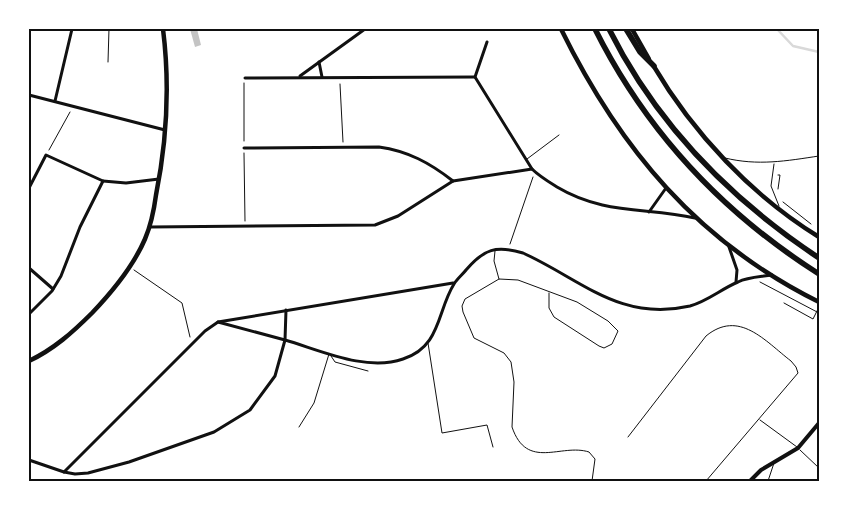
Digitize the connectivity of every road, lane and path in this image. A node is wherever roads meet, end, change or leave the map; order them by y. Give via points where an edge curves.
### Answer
1 (72, 29) edge
2 (109, 29) edge
3 (163, 29) edge
4 (365, 29) edge
5 (561, 29) edge
6 (595, 29) edge
7 (609, 29) edge
8 (626, 29) edge
9 (632, 29) edge
10 (487, 42) dead end
11 (108, 62) dead end
12 (319, 62) junction
13 (654, 66) junction
14 (299, 76) junction
15 (322, 77) junction
16 (475, 77) junction
17 (245, 78) dead end
18 (340, 78) junction
19 (29, 95) edge
20 (55, 101) junction
21 (73, 106) junction
22 (165, 130) junction
23 (558, 135) dead end
24 (343, 146) junction
25 (244, 148) dead end
26 (46, 155) junction
27 (819, 156) edge
28 (722, 157) junction
29 (526, 159) junction
30 (774, 164) junction
31 (534, 170) junction
32 (772, 173) junction
33 (160, 179) junction
34 (103, 181) junction
35 (453, 181) junction
36 (29, 188) edge
37 (666, 188) junction
38 (779, 194) dead end
39 (783, 202) dead end
40 (780, 209) junction
41 (648, 212) junction
42 (696, 218) junction
43 (812, 224) dead end
44 (150, 227) junction
45 (819, 237) edge
46 (729, 246) junction
47 (509, 249) junction
48 (495, 250) junction
49 (819, 258) edge
50 (130, 267) junction
51 (29, 268) edge
52 (819, 274) edge
53 (772, 275) junction
54 (753, 278) junction
55 (499, 279) junction
56 (736, 282) junction
57 (454, 283) junction
58 (53, 289) junction
59 (550, 293) junction
60 (819, 302) edge
61 (784, 303) dead end
62 (819, 306) edge
63 (286, 310) junction
64 (819, 313) edge
65 (29, 314) edge
66 (218, 322) junction
67 (285, 340) junction
68 (428, 343) junction
69 (192, 345) junction
70 (329, 353) junction
71 (29, 360) edge
72 (368, 371) dead end
73 (759, 419) junction
74 (819, 423) edge
75 (299, 427) dead end
76 (628, 437) dead end
77 (493, 447) dead end
78 (798, 448) junction
79 (29, 460) edge
80 (775, 462) junction
81 (819, 468) edge
82 (64, 472) junction
83 (592, 481) edge
84 (706, 481) edge
85 (750, 481) edge
86 (768, 481) edge

1 - 20 street
2 - 11 lane
3 - 22 main road via 168,73
4 - 12 street
5 - 37 main road via 604,107
6 - 52 highway via 628,86 678,155 751,225
7 - 49 highway via 654,103 713,175 762,217
8 - 13 highway via 640,52
9 - 13 main road
10 - 16 street
12 - 14 street
12 - 15 street
13 - 28 main road via 668,91
14 - 15 street
14 - 17 street
15 - 18 street
16 - 18 street
16 - 29 street
18 - 24 path
19 - 20 street
20 - 21 street
21 - 22 street
21 - 26 path
22 - 33 main road
23 - 29 lane
24 - 25 street
24 - 35 street via 379,147 408,153
26 - 34 street
26 - 36 street
27 - 30 lane
28 - 30 lane
28 - 40 main road
29 - 31 street
30 - 32 lane
31 - 35 street
31 - 41 street via 583,200 628,211
31 - 47 path
32 - 38 path via 780,175
32 - 40 lane via 771,186
33 - 34 street
33 - 44 main road
34 - 58 street
35 - 44 street via 398,216 375,225
37 - 41 street
37 - 42 main road
39 - 43 path
40 - 45 main road
41 - 42 street
42 - 46 main road
44 - 50 main road
46 - 53 main road
46 - 56 street via 737,270
47 - 48 street
47 - 56 street via 545,263 605,297 635,308 653,310 691,306
48 - 55 lane via 494,262
48 - 57 street via 484,253
50 - 69 path via 182,303
50 - 71 main road via 108,297 67,338
51 - 58 street
53 - 54 street
53 - 60 main road
54 - 56 street
54 - 64 path
55 - 59 lane via 518,280
55 - 83 lane via 465,299 462,306 474,338 504,353 512,362 514,433 526,446 541,454 589,452 595,459
57 - 63 street
57 - 68 street
58 - 65 street
59 - 59 lane via 549,308 554,317 599,346 604,348 612,344 618,331 615,327 577,302
61 - 62 path via 813,319
63 - 66 street
63 - 67 street
66 - 67 street
66 - 69 street
67 - 70 street
67 - 82 street via 275,376 260,399 250,410 220,428 106,469 76,474
68 - 70 street via 412,356 394,362 375,362
68 - 77 lane via 442,433 487,425
69 - 82 street
70 - 72 lane via 335,362
70 - 75 lane via 314,403
73 - 76 lane via 798,373 796,367 760,336 747,328 729,324 706,336
73 - 78 lane
73 - 84 lane
74 - 78 street
78 - 80 street
78 - 81 lane
79 - 82 street
80 - 85 street
80 - 86 lane

